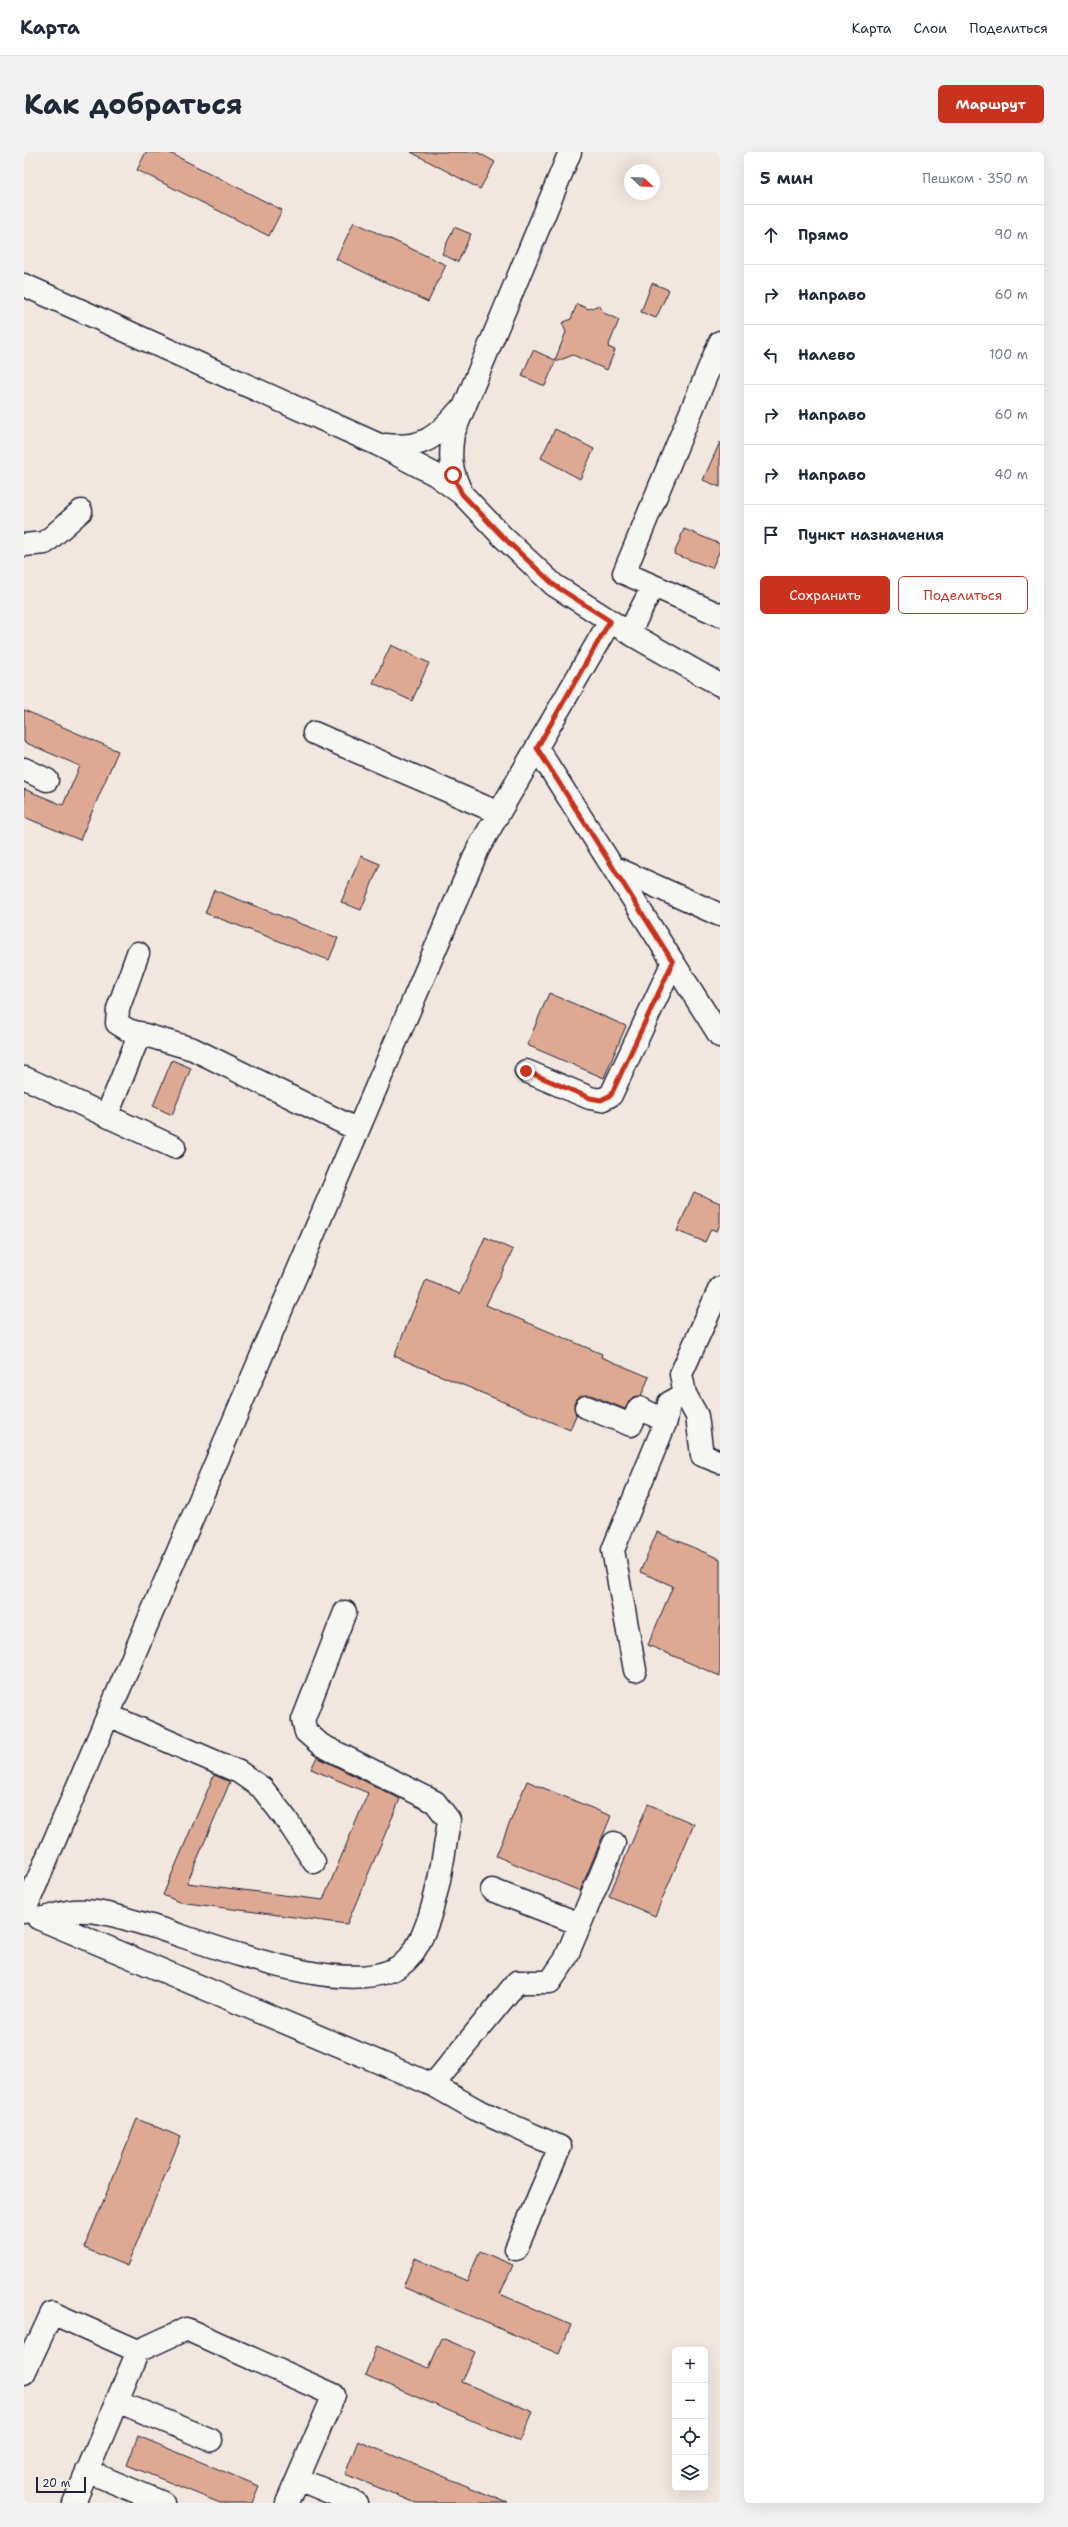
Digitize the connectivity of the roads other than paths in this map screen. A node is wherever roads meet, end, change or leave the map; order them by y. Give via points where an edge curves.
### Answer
1 (570, 152) edge
2 (24, 285) edge
3 (720, 342) edge
4 (463, 407) junction
5 (377, 444) junction
6 (462, 494) junction
7 (81, 511) dead end
8 (24, 545) edge
9 (652, 586) junction
10 (720, 615) edge
11 (610, 621) junction
12 (629, 633) junction
13 (720, 685) edge
14 (314, 733) dead end
15 (537, 748) junction
16 (24, 769) edge
17 (47, 780) dead end
18 (499, 813) junction
19 (613, 867) junction
20 (720, 915) edge
21 (138, 953) dead end
22 (673, 962) junction
23 (140, 1033) junction
24 (720, 1036) edge
25 (526, 1071) dead end
26 (25, 1078) dead end
27 (107, 1116) junction
28 (358, 1130) junction
29 (174, 1147) dead end
30 (720, 1288) edge
31 (685, 1394) junction
32 (586, 1407) dead end
33 (666, 1421) junction
34 (720, 1462) edge
35 (345, 1612) dead end
36 (635, 1670) dead end
37 (108, 1715) junction
38 (614, 1843) dead end
39 (314, 1862) dead end
40 (492, 1890) dead end
41 (28, 1914) edge
42 (580, 1924) junction
43 (433, 2085) junction
44 (516, 2249) dead end
45 (138, 2351) junction
46 (24, 2373) edge
47 (117, 2401) junction
48 (211, 2440) dead end
49 (87, 2471) junction
50 (298, 2479) junction
51 (74, 2503) edge
52 (163, 2503) edge
53 (287, 2503) edge
54 (356, 2503) edge

1 - 4 street
2 - 5 street
3 - 9 street via 624,573
4 - 5 street via 444,430 425,442 406,447
4 - 6 street via 453,434 450,455 453,475
5 - 6 street via 436,475
6 - 11 street via 554,585
7 - 8 street via 46,543
9 - 10 street
9 - 12 street
11 - 12 street
11 - 15 street
12 - 13 street
14 - 18 street
15 - 18 street
15 - 19 street
16 - 17 street
18 - 28 street via 478,849
19 - 20 street
19 - 22 street
21 - 23 street via 118,1010 117,1023 128,1030
22 - 24 street
22 - 25 street via 611,1095 601,1100 590,1098
23 - 27 street
23 - 28 street via 193,1049
26 - 27 street
27 - 29 street
28 - 37 street
30 - 31 street via 681,1374
31 - 33 street via 669,1403
31 - 34 street via 697,1416 702,1455
32 - 33 street via 631,1425 639,1408
33 - 36 street via 613,1550
35 - 41 street via 303,1720 306,1732 321,1745 435,1802 449,1820 445,1850 428,1921 417,1946 406,1960 392,1970 372,1976 341,1978 293,1970 116,1916 74,1911
37 - 39 street via 239,1772 262,1788
37 - 41 street
38 - 42 street
40 - 42 street
41 - 43 street
42 - 43 street via 565,1960 550,1982 517,1982
43 - 44 street via 477,2110 560,2147
45 - 46 street via 52,2313
45 - 47 street
45 - 50 street via 186,2329 334,2395
47 - 48 street
47 - 49 street
49 - 51 street
49 - 52 street
50 - 53 street
50 - 54 street

